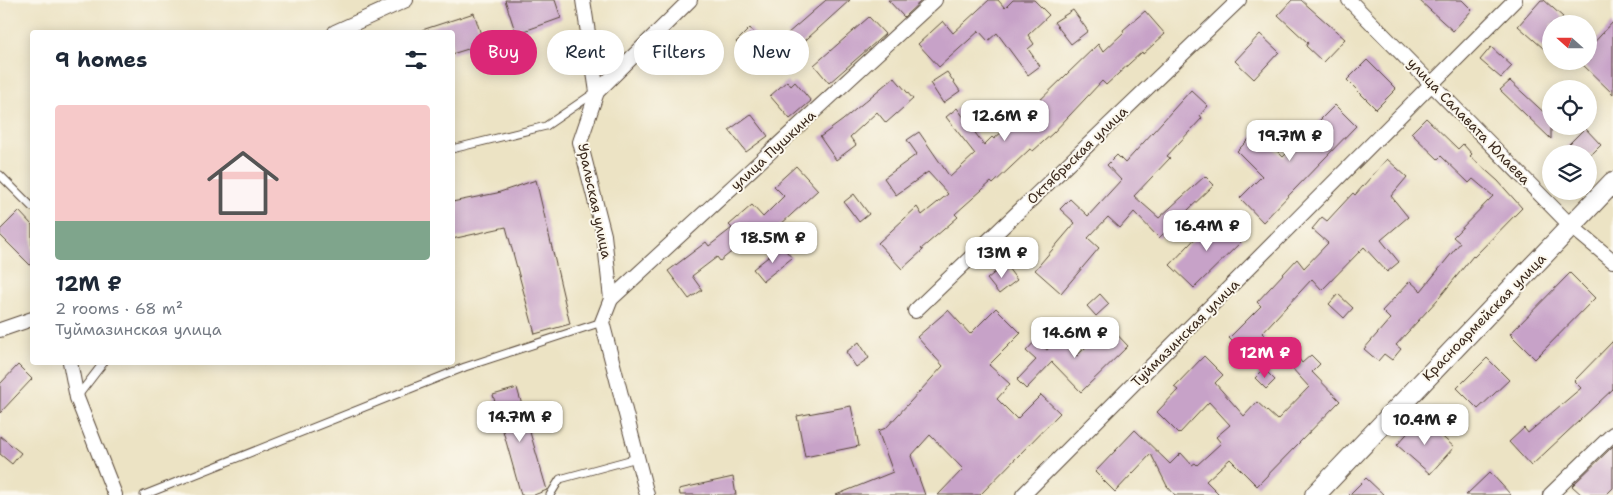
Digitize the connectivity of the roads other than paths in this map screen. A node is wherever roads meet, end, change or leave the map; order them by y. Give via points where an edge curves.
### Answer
1 (406, 0) edge
2 (583, 0) edge
3 (690, 0) edge
4 (934, 0) edge
5 (1239, 0) edge
6 (1349, 0) edge
7 (1515, 0) edge
8 (339, 30) edge
9 (1432, 83) junction
10 (597, 92) junction
11 (455, 149) edge
12 (0, 175) edge
13 (1613, 182) edge
14 (30, 206) edge
15 (1571, 226) junction
16 (1613, 261) edge
17 (611, 299) junction
18 (915, 311) dead end
19 (30, 320) edge
20 (602, 322) junction
21 (0, 330) edge
22 (71, 365) edge
23 (102, 365) edge
24 (77, 398) junction
25 (1613, 434) edge
26 (637, 458) junction
27 (115, 495) edge
28 (144, 495) edge
29 (550, 495) edge
30 (647, 495) edge
31 (1024, 495) edge
32 (1314, 495) edge
33 (1550, 495) edge

1 - 8 street
2 - 10 street
3 - 10 street, Уральская улица
4 - 17 street, улица Пушкина
5 - 18 street, Октябрьская улица
6 - 9 street, улица Салавата Юлаева
7 - 9 street, Туймазинская улица
9 - 15 street, улица Салавата Юлаева
9 - 31 street, Туймазинская улица
10 - 11 lane via 546,126
10 - 17 street, Уральская улица via 580,142 604,235
12 - 14 lane
13 - 15 main road, Красноармейская улица
15 - 16 street, улица Салавата Юлаева
15 - 32 main road, Красноармейская улица
17 - 20 street, Уральская улица
19 - 21 street
20 - 26 street
20 - 28 lane via 465,367
22 - 24 street
23 - 24 lane
24 - 27 street
25 - 33 street
26 - 29 lane via 560,478
26 - 30 street

